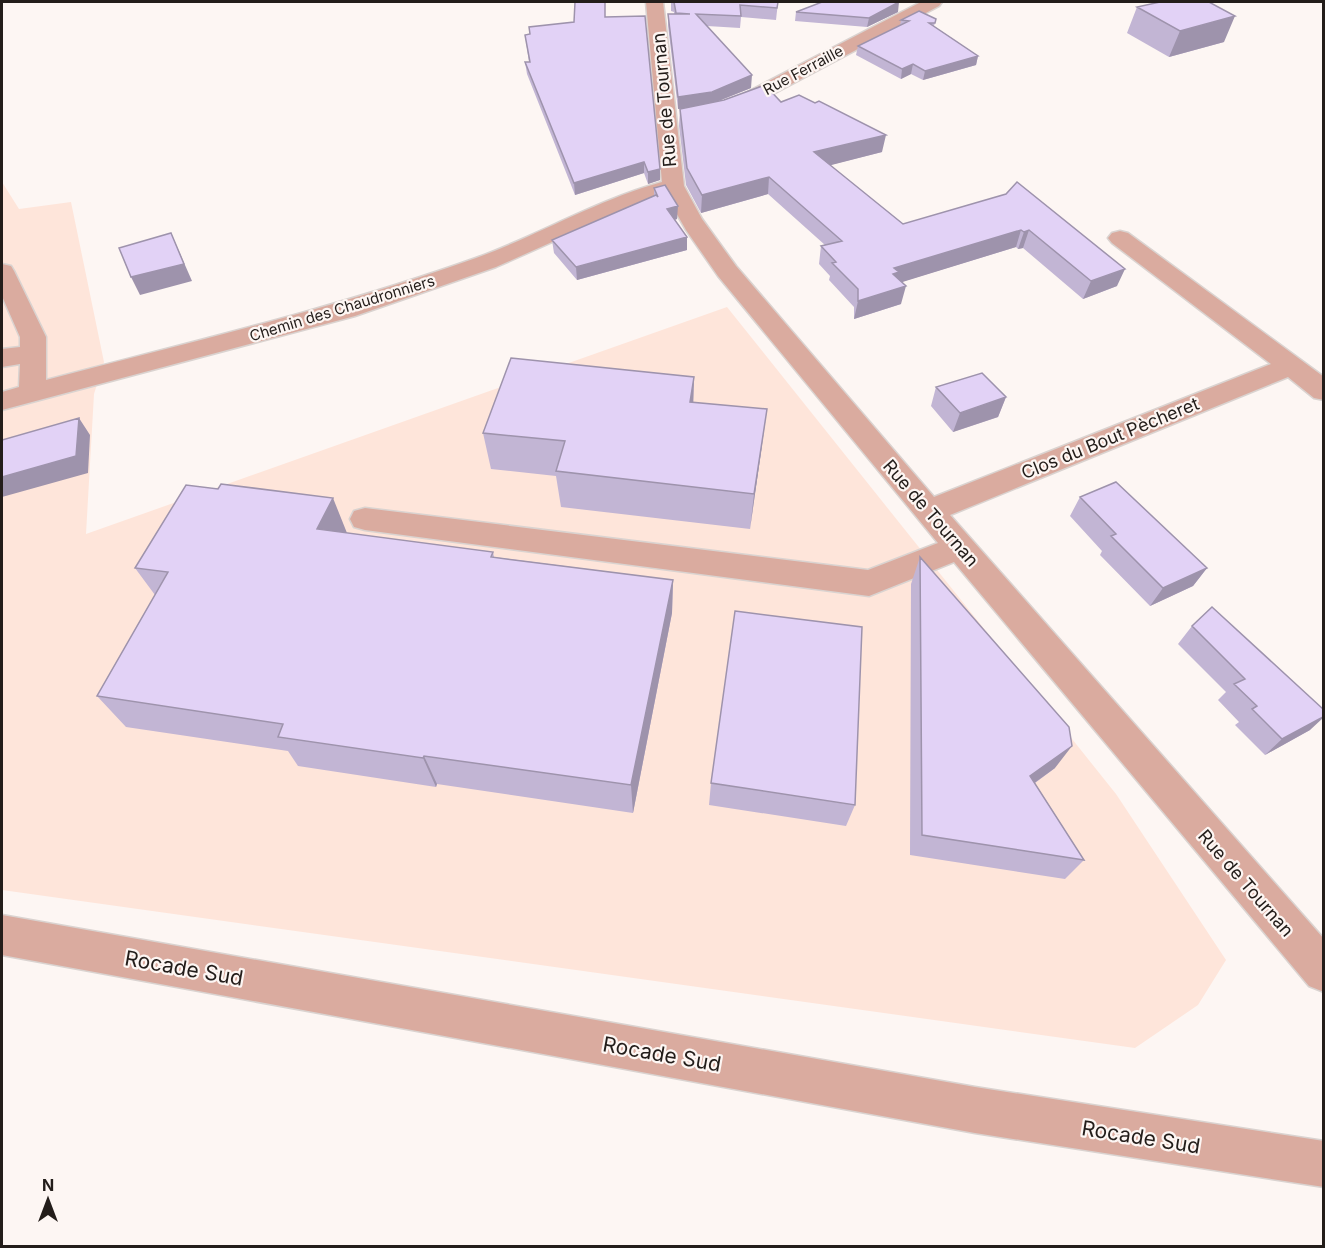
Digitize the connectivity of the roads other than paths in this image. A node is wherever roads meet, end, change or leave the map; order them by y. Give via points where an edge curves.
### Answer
1 (654, 2) edge
2 (933, 2) edge
3 (707, 113) edge
4 (673, 186) junction
5 (1120, 238) dead end
6 (2, 271) edge
7 (32, 354) junction
8 (2, 358) edge
9 (1291, 366) junction
10 (1323, 391) edge
11 (33, 393) junction
12 (2, 401) edge
13 (930, 511) junction
14 (365, 519) dead end
15 (960, 547) junction
16 (2, 935) edge
17 (1323, 971) edge
18 (1323, 1164) edge

1 - 4 street, Rue de Tournan via 673,119
2 - 3 street, Rue Ferraille via 745,101
4 - 11 street, Chemin des Chaudronniers via 636,196 487,262 346,310
4 - 13 street, Rue de Tournan via 727,271
5 - 9 street
6 - 7 street via 33,337
7 - 8 street
7 - 11 street
9 - 10 street
9 - 13 street, Clos du Bout Pècheret
11 - 12 street, Chemin des Chaudronniers
13 - 15 street, Rue de Tournan
14 - 15 street via 869,583
15 - 17 street, Rue de Tournan
16 - 18 street, Rocade Sud via 975,1110

